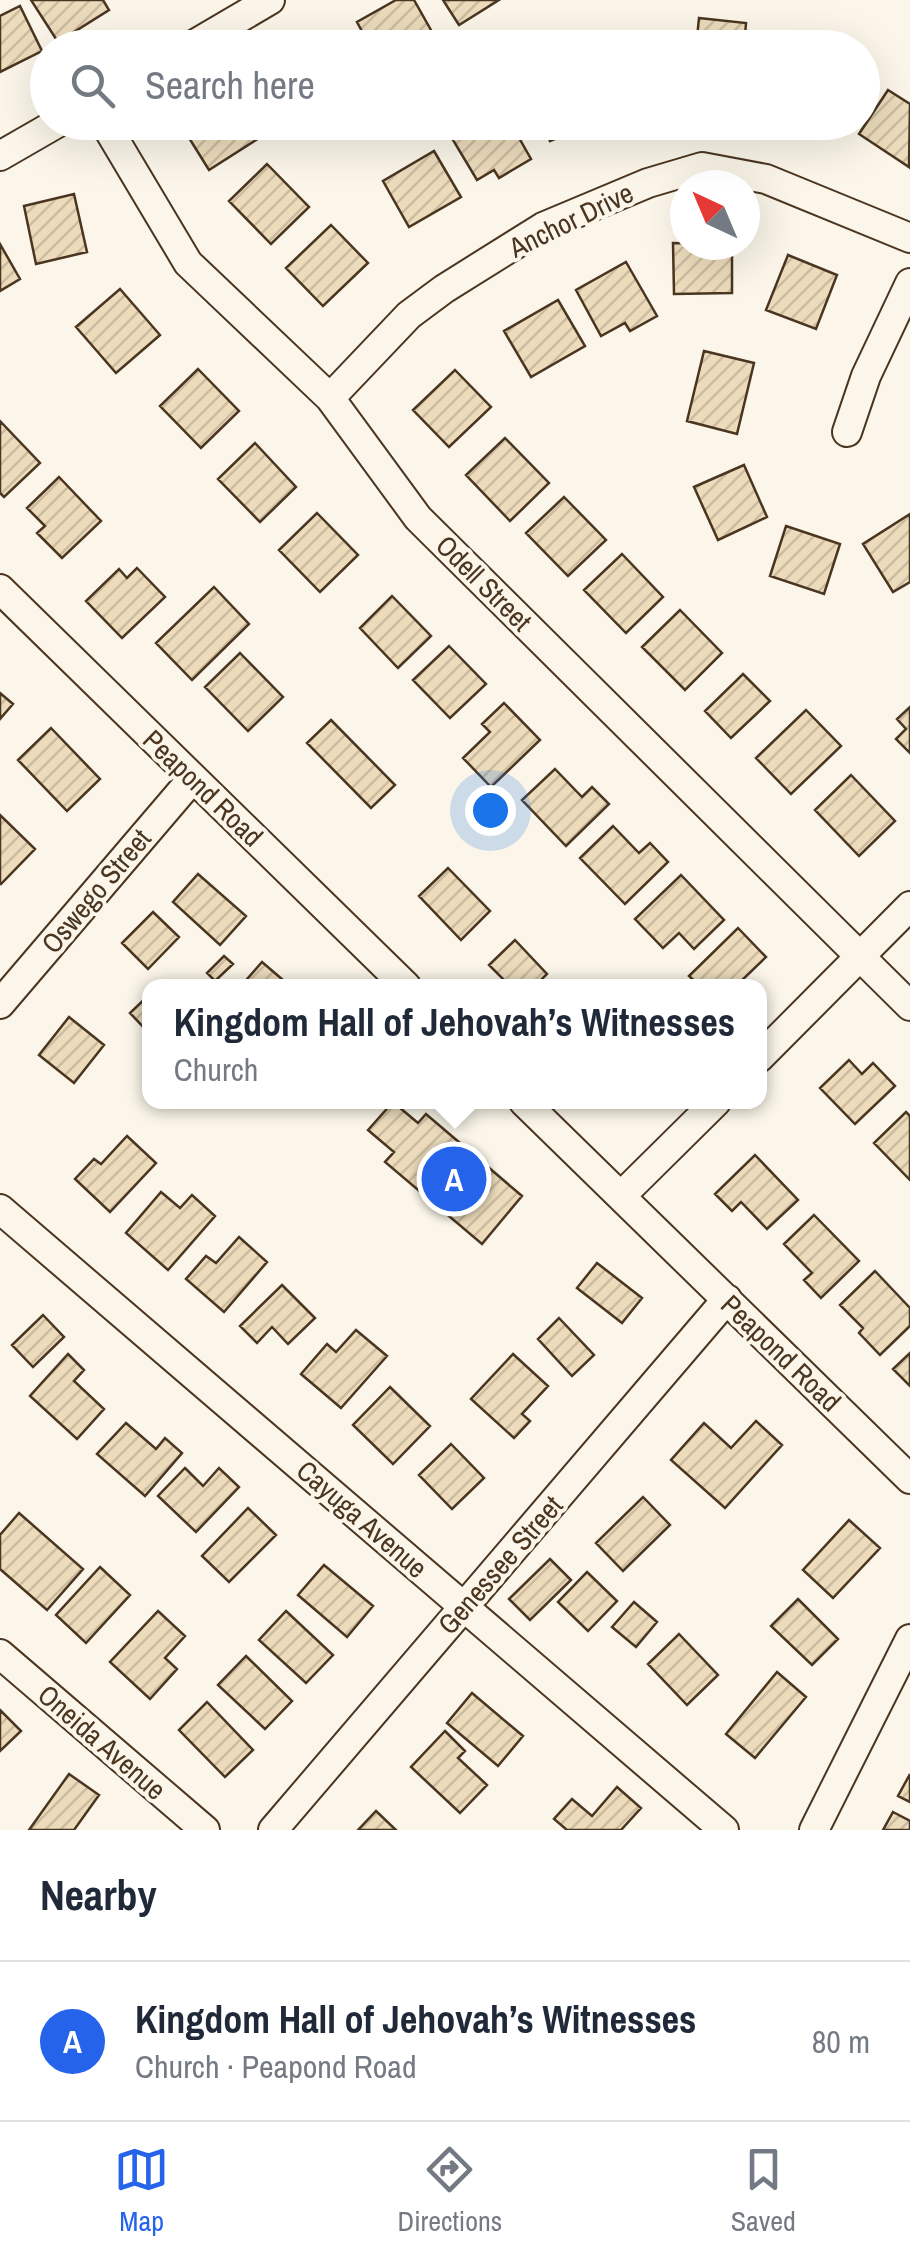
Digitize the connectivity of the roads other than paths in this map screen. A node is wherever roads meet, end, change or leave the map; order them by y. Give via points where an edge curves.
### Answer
1 (270, 0) edge
2 (219, 30) edge
3 (30, 139) edge
4 (115, 140) edge
5 (0, 156) edge
6 (910, 238) edge
7 (910, 283) edge
8 (330, 398) junction
9 (847, 432) dead end
10 (0, 590) edge
11 (193, 778) junction
12 (910, 906) edge
13 (860, 957) junction
14 (399, 979) edge
15 (0, 1004) edge
16 (910, 1006) edge
17 (767, 1050) edge
18 (531, 1109) edge
19 (709, 1109) edge
20 (621, 1196) junction
21 (0, 1209) edge
22 (727, 1300) junction
23 (910, 1479) edge
24 (464, 1606) junction
25 (910, 1639) edge
26 (0, 1654) edge
27 (205, 1830) edge
28 (274, 1830) edge
29 (724, 1830) edge
30 (814, 1830) edge

1 - 2 street
3 - 5 street
4 - 8 street, Odell Street via 188,263
6 - 8 street, Anchor Drive via 766,179 702,167 542,227 409,315
7 - 9 street
8 - 13 street, Odell Street via 418,518
10 - 11 street, Peapond Road
11 - 14 street, Peapond Road
11 - 15 street, Oswego Street
12 - 13 street
13 - 16 street, Odell Street
13 - 17 street
18 - 20 street, Peapond Road
19 - 20 street
20 - 22 street, Peapond Road
21 - 24 street, Cayuga Avenue
22 - 23 street, Peapond Road
22 - 24 street, Genessee Street
24 - 28 street, Genessee Street
24 - 29 street, Cayuga Avenue
25 - 30 street
26 - 27 street, Oneida Avenue

